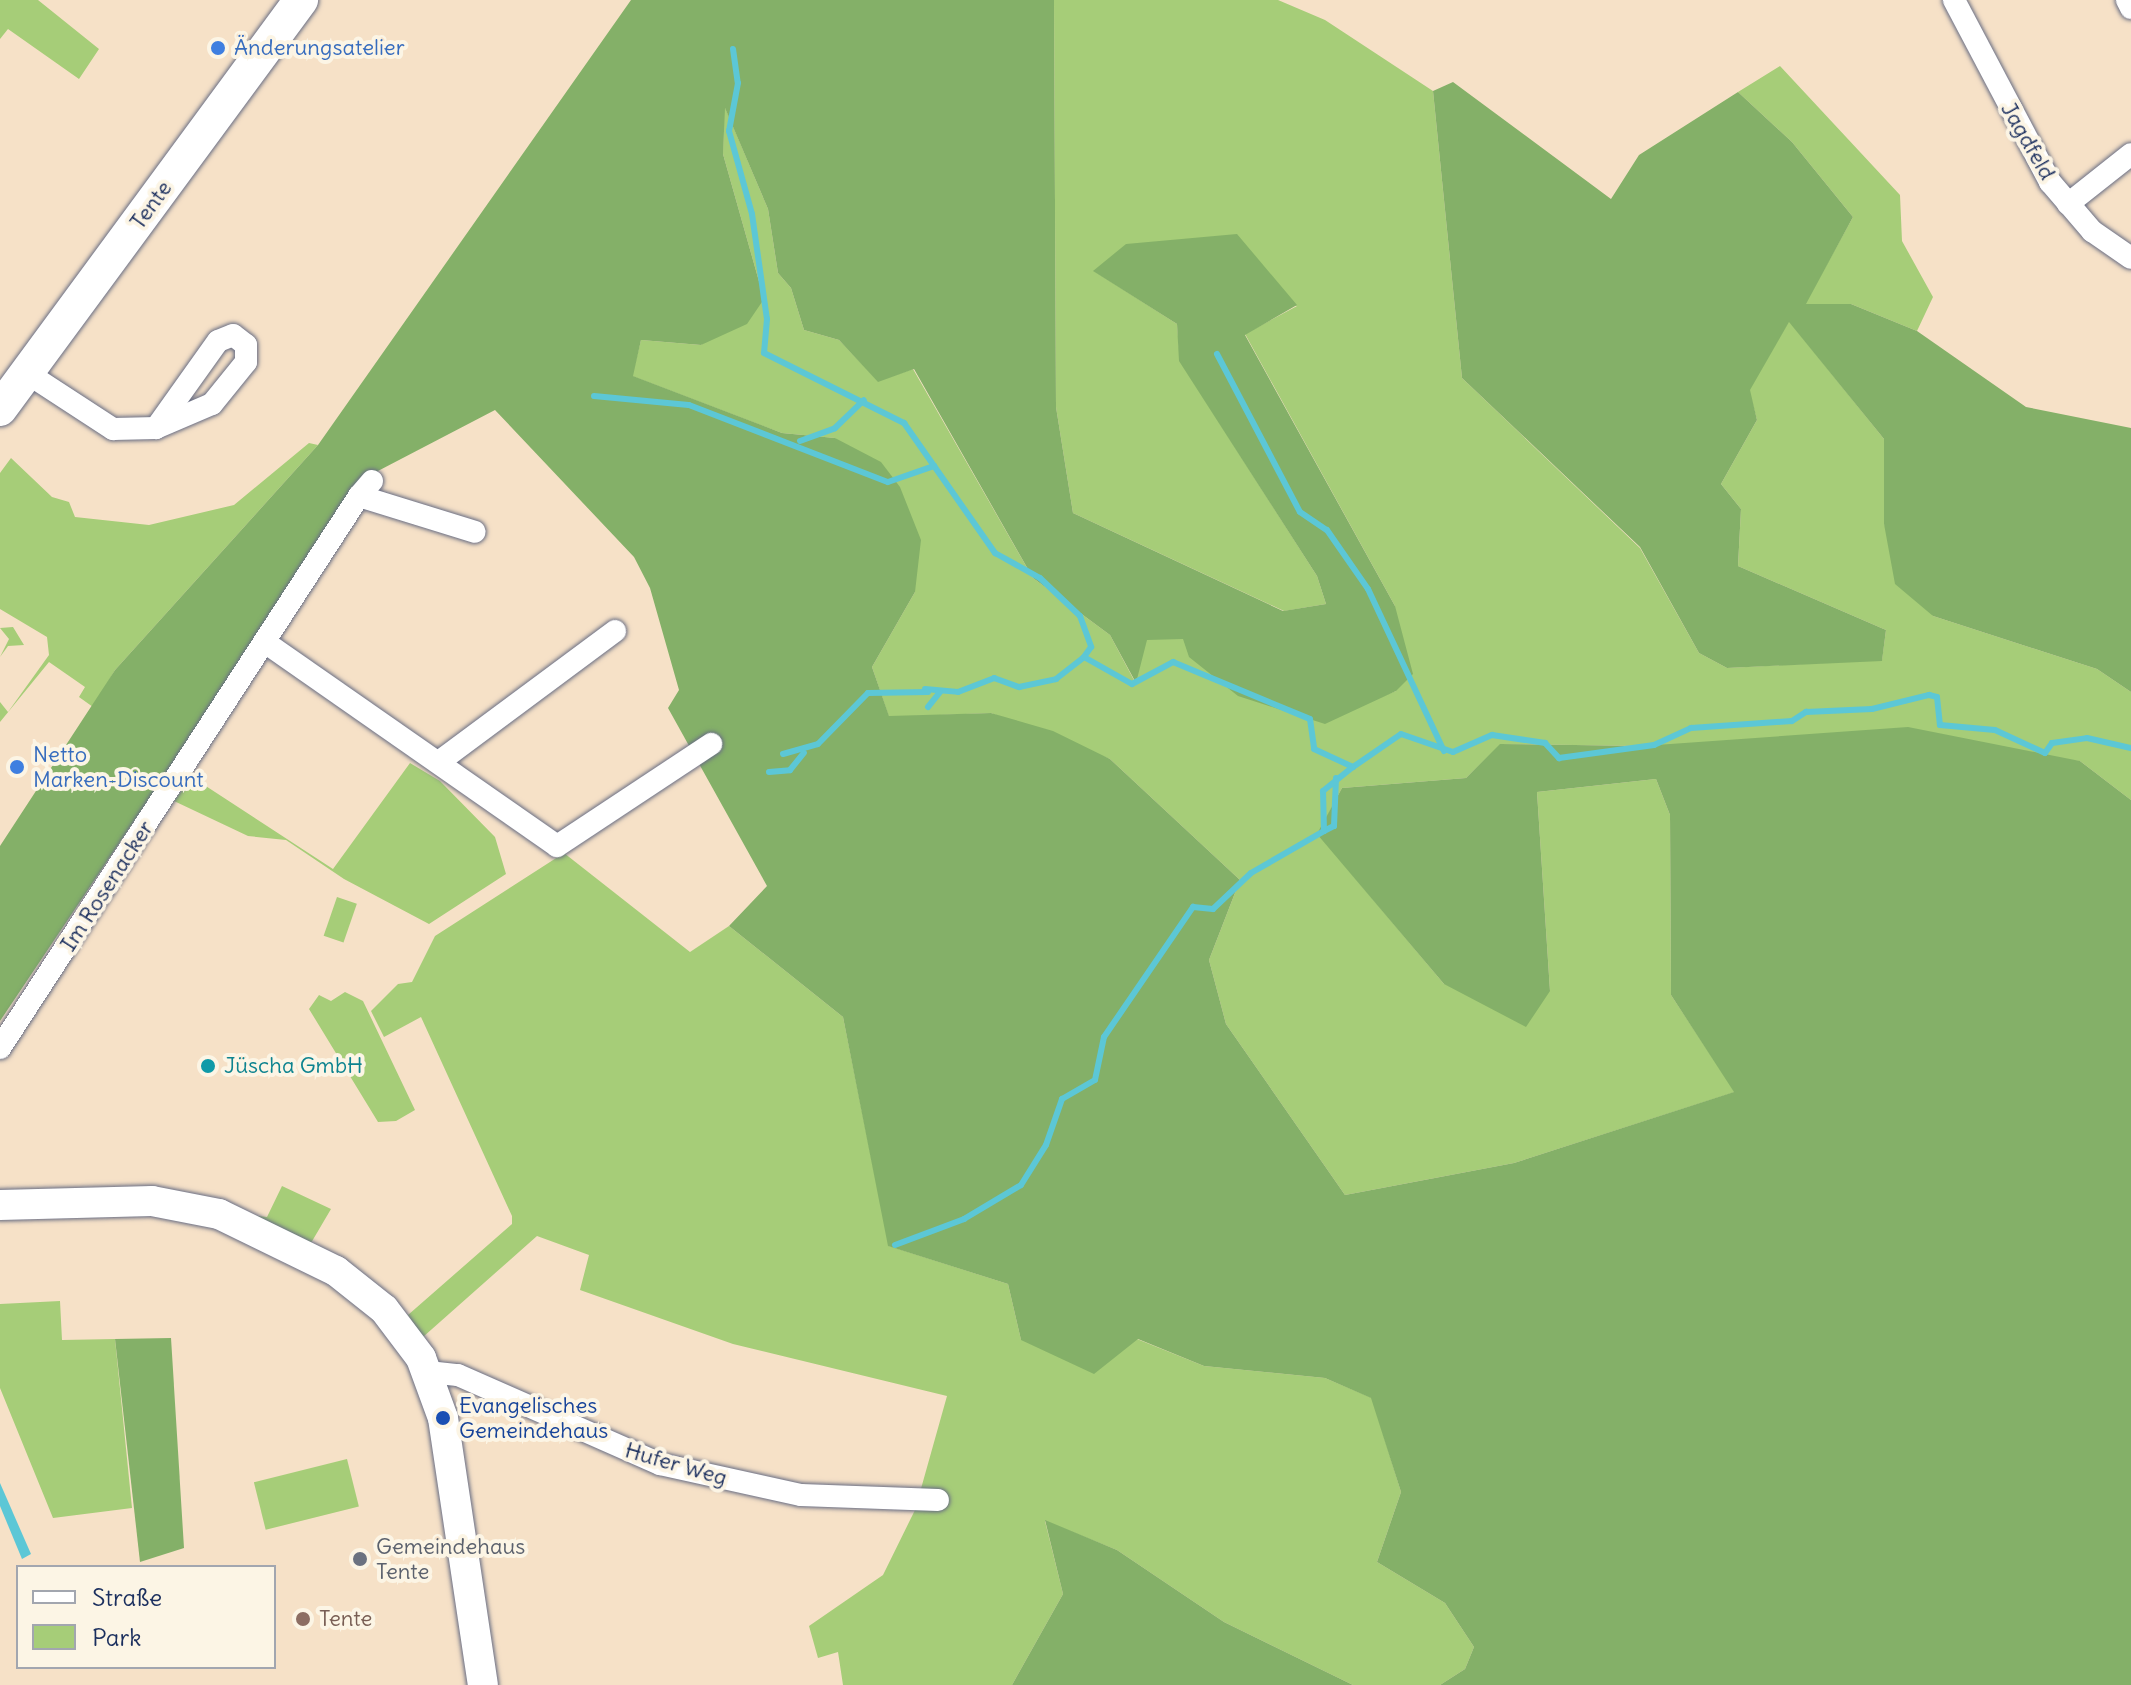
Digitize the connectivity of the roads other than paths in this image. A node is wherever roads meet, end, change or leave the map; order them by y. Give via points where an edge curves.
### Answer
1 (301, 0) edge
2 (1954, 0) edge
3 (2127, 0) edge
4 (2131, 8) edge
5 (2131, 154) edge
6 (2068, 204) junction
7 (2131, 258) edge
8 (27, 373) junction
9 (0, 409) edge
10 (156, 428) dead end
11 (475, 532) dead end
12 (615, 631) dead end
13 (269, 645) junction
14 (711, 744) dead end
15 (440, 761) junction
16 (0, 1048) edge
17 (0, 1205) edge
18 (428, 1372) junction
19 (938, 1500) dead end
20 (483, 1685) edge

1 - 8 main road, Tente
2 - 6 street, Jagdfeld via 2018,128
3 - 4 street
5 - 6 street
6 - 7 street, Jagdfeld
8 - 9 main road, Tente
8 - 10 street via 113,429
11 - 13 street, Im Rosenacker via 366,489
12 - 15 street
13 - 15 street
13 - 16 street, Im Rosenacker
14 - 15 street via 557,846
17 - 18 street via 152,1201 219,1214 355,1284 402,1328
18 - 19 street, Hufer Weg via 458,1375 660,1464 801,1495
18 - 20 street via 449,1445

